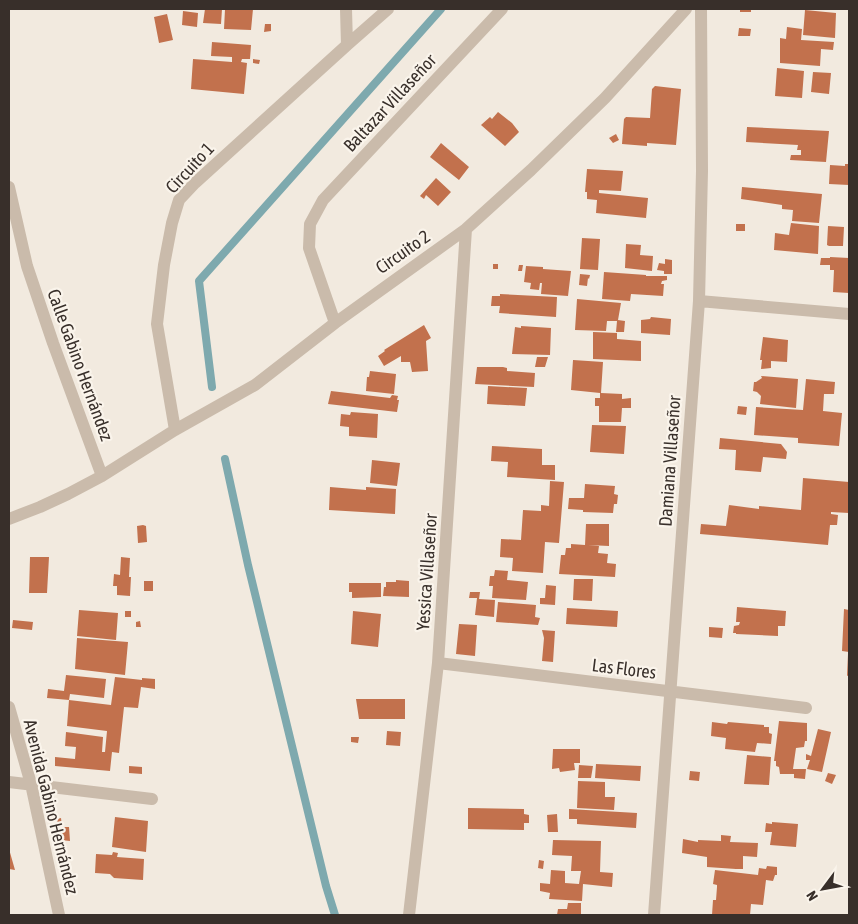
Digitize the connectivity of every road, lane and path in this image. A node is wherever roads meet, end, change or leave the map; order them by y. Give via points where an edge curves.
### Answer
1 (346, 9) edge
2 (388, 9) edge
3 (502, 9) edge
4 (686, 9) edge
5 (701, 9) edge
6 (347, 45) junction
7 (9, 188) edge
8 (466, 229) junction
9 (699, 301) junction
10 (849, 314) edge
11 (335, 323) junction
12 (175, 430) junction
13 (102, 476) junction
14 (9, 519) edge
15 (438, 663) junction
16 (670, 693) junction
17 (9, 707) edge
18 (806, 708) dead end
19 (9, 782) edge
20 (31, 784) junction
21 (152, 799) dead end
22 (59, 915) edge
23 (409, 915) edge
24 (654, 915) edge

1 - 6 street
2 - 6 street, Circuito 1
3 - 11 street, Baltazar Villaseñor via 323,200 310,224 309,248
4 - 8 street, Circuito 2 via 606,98
5 - 9 street, Damiana Villaseñor
6 - 12 street, Circuito 1 via 179,200 164,265 158,324
7 - 13 street, Calle Gabino Hernández via 27,266
8 - 11 street, Circuito 2
8 - 15 street, Yessica Villaseñor
9 - 10 street
9 - 16 street, Damiana Villaseñor
11 - 12 street, Circuito 2 via 255,385
12 - 13 street, Circuito 2
13 - 14 street, Circuito 2
15 - 16 street, Las Flores
15 - 23 street, Yessica Villaseñor
16 - 18 street, Las Flores
16 - 24 street, Damiana Villaseñor
17 - 20 street, Avenida Gabino Hernández
19 - 20 street
20 - 21 street
20 - 22 street, Avenida Gabino Hernández

